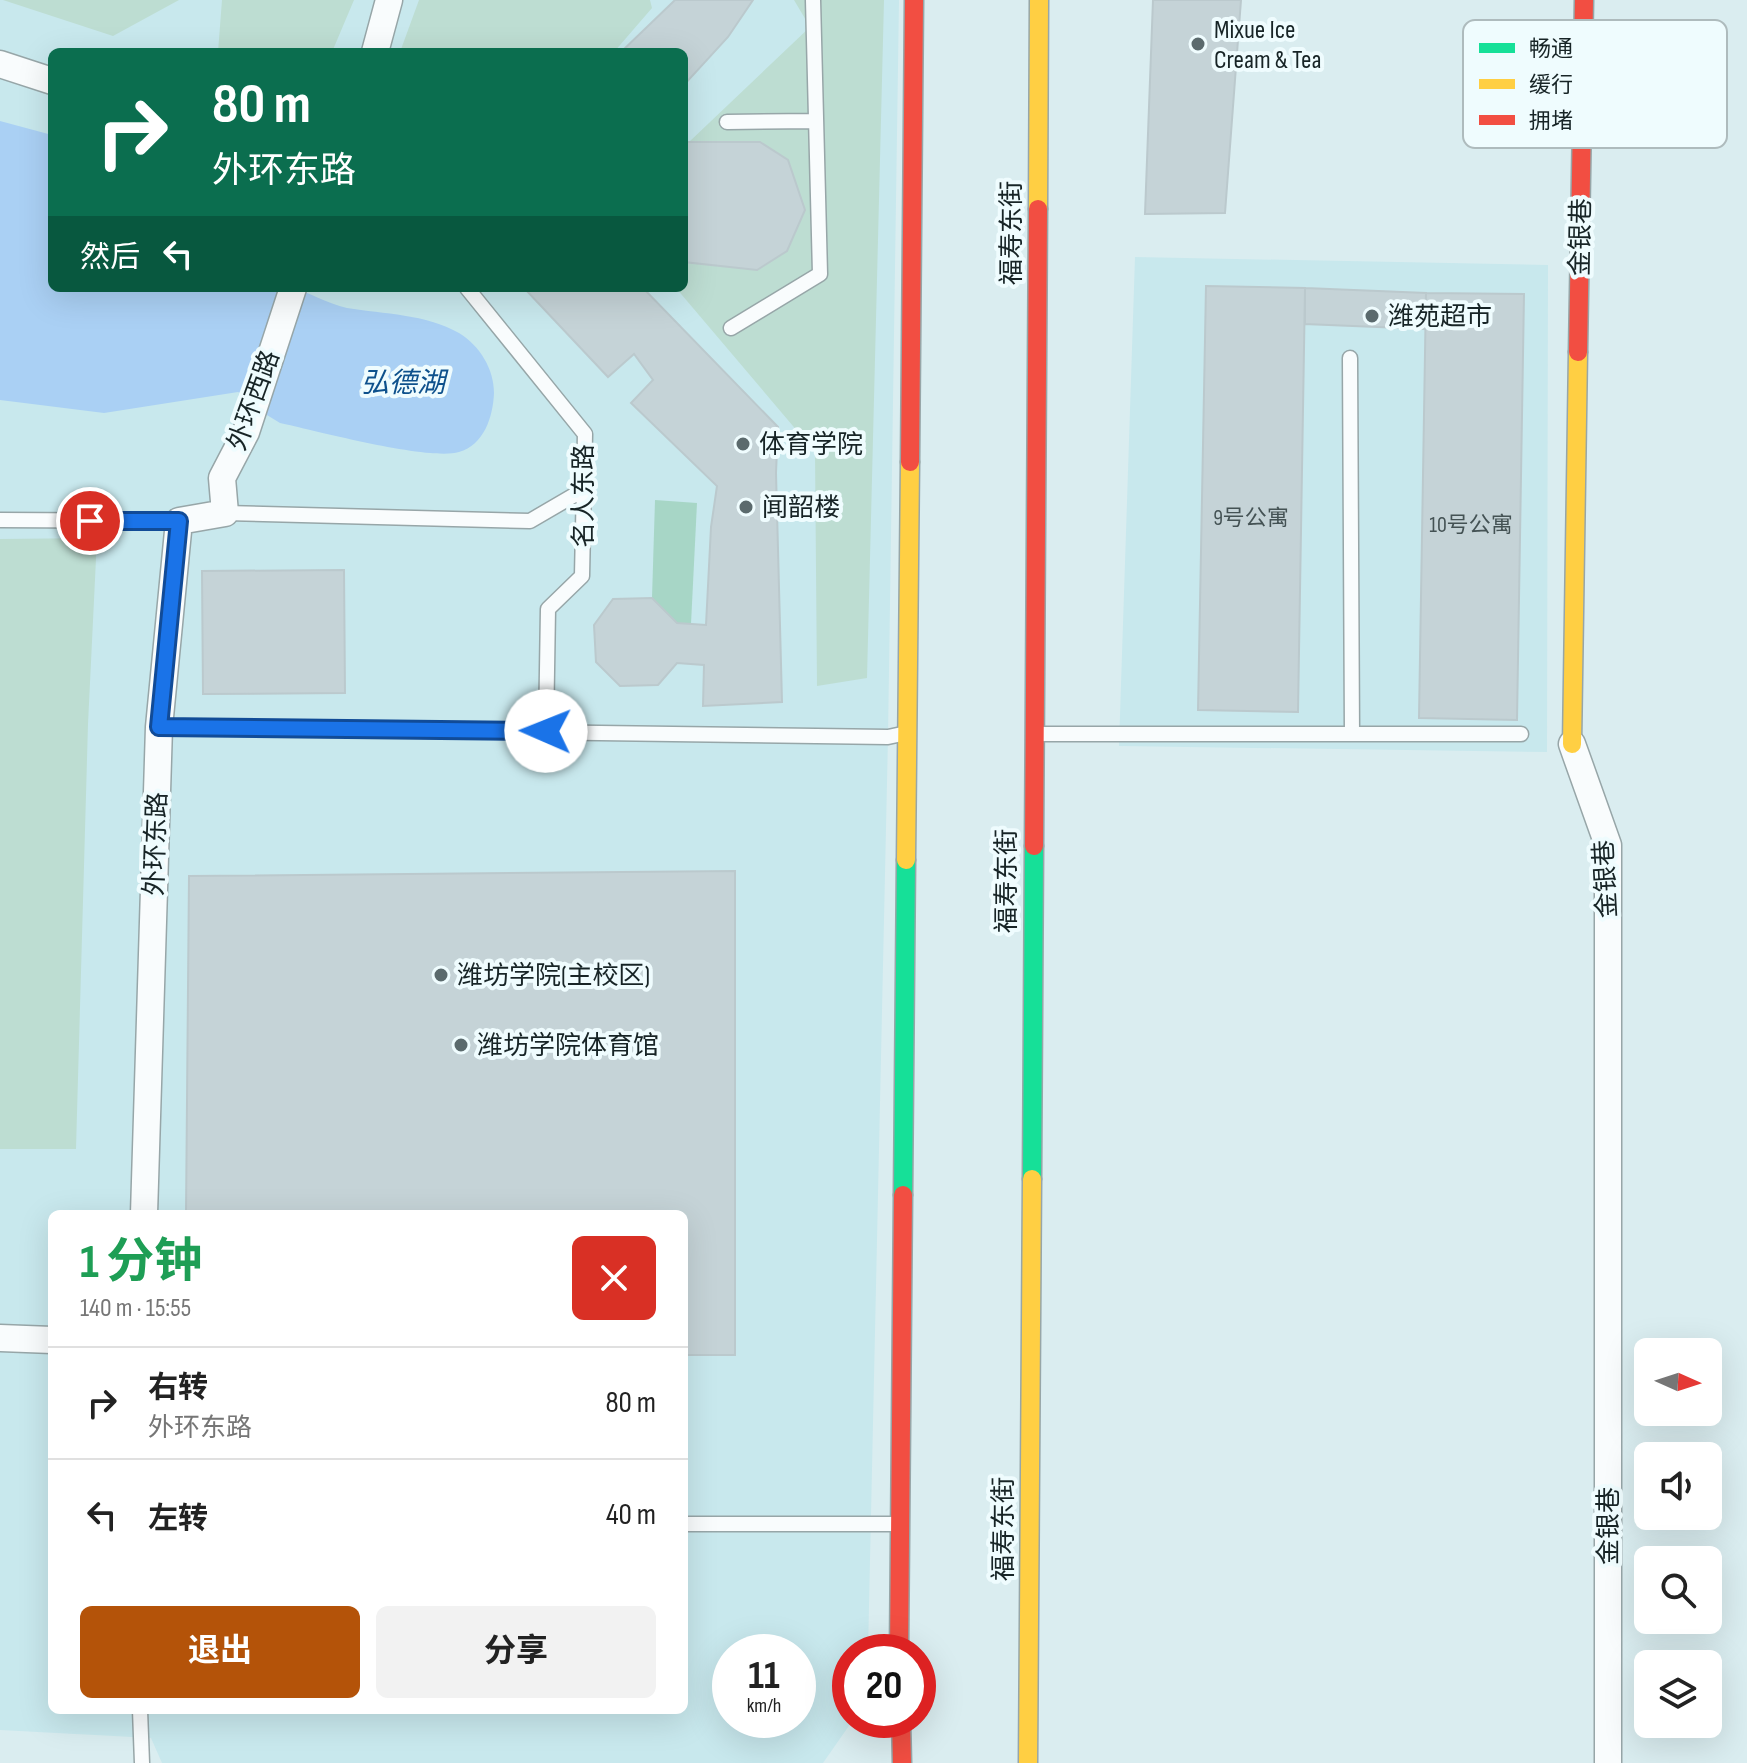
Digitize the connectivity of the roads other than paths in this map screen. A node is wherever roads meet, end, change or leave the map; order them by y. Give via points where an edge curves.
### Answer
1 (389, 0) edge
2 (813, 0) edge
3 (914, 0) edge
4 (1039, 0) edge
5 (1584, 0) edge
6 (1584, 20) edge
7 (376, 48) edge
8 (0, 64) edge
9 (48, 80) edge
10 (816, 121) junction
11 (727, 122) dead end
12 (1582, 148) edge
13 (292, 292) edge
14 (470, 292) edge
15 (731, 328) dead end
16 (1350, 358) dead end
17 (583, 490) junction
18 (225, 513) junction
19 (0, 520) edge
20 (179, 521) junction
21 (159, 727) junction
22 (546, 731) junction
23 (907, 733) junction
24 (1033, 734) junction
25 (1352, 734) junction
26 (1521, 734) dead end
27 (1572, 744) joint
28 (144, 1210) edge
29 (0, 1338) edge
30 (48, 1340) edge
31 (688, 1524) edge
32 (900, 1524) junction
33 (899, 1634) edge
34 (140, 1714) edge
35 (901, 1738) edge
36 (142, 1763) edge
37 (902, 1763) edge
38 (1028, 1763) edge
39 (1608, 1763) edge

1 - 7 street
2 - 10 lane
3 - 23 main road
4 - 24 main road, 福寿东街
5 - 6 main road, 金银巷
8 - 9 street
10 - 11 lane
10 - 15 lane via 820,274
12 - 27 main road, 金银巷
13 - 18 street, 外环西路 via 246,432 222,478
14 - 17 lane, 名人东路 via 585,434
16 - 25 lane
17 - 18 lane via 530,521
17 - 22 lane, 名人东路 via 582,576 548,609
18 - 20 street
19 - 20 lane
20 - 21 street, 外环东路
21 - 22 lane
21 - 28 street, 外环东路
22 - 23 lane via 888,737
23 - 32 main road
24 - 25 lane
24 - 38 main road, 福寿东街
25 - 26 lane
27 - 39 street, 金银巷 via 1608,845
29 - 30 street
31 - 32 lane
32 - 33 main road
34 - 36 lane
35 - 37 main road

